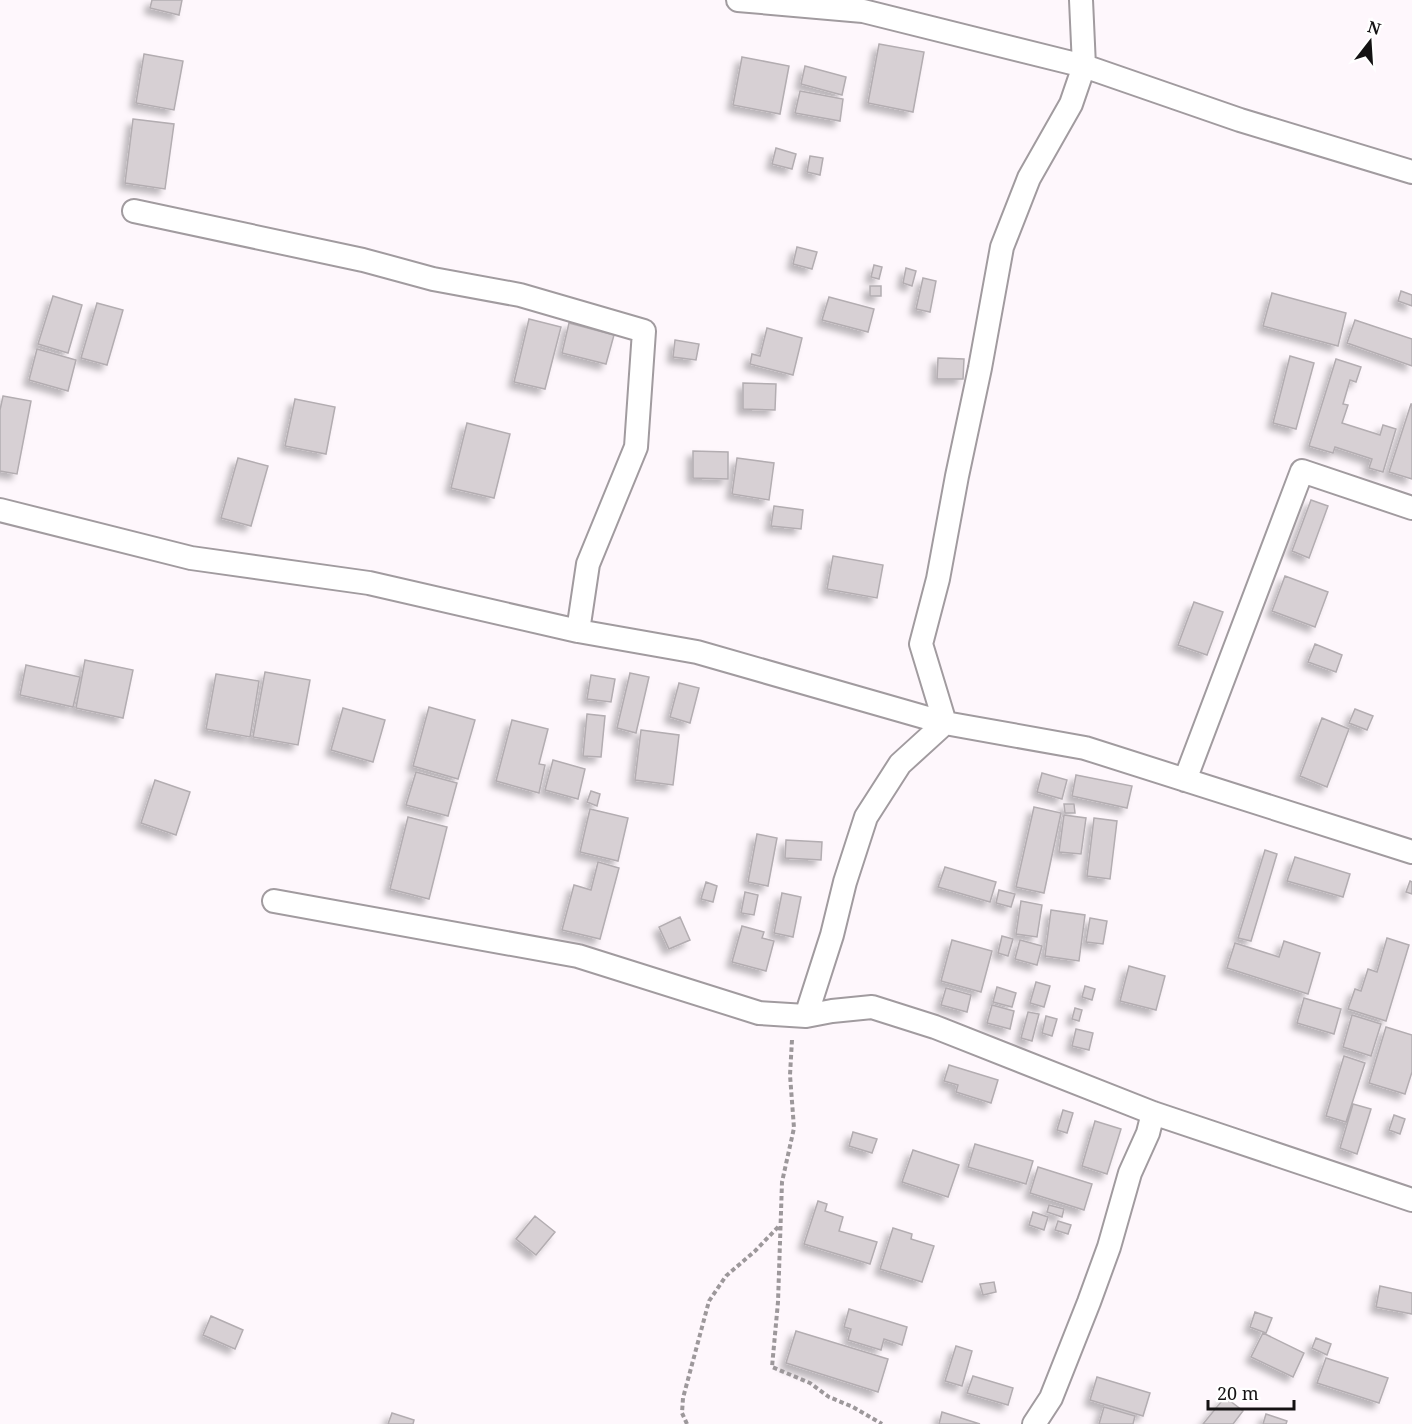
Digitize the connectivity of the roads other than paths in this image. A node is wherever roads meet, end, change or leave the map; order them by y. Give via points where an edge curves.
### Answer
1 (738, 0) edge
2 (1081, 0) edge
3 (1084, 66) junction
4 (1412, 172) edge
5 (134, 211) dead end
6 (1412, 508) edge
7 (0, 510) edge
8 (578, 631) junction
9 (945, 723) junction
10 (1185, 780) junction
11 (1412, 852) edge
12 (274, 901) dead end
13 (806, 1016) junction
14 (1153, 1113) junction
15 (1412, 1200) edge
16 (1034, 1424) edge

1 - 3 street via 862,11
2 - 3 street
3 - 4 street via 1240,120
3 - 9 street via 1071,104 1029,178 1002,246 938,579 921,644
5 - 8 street via 520,295 644,331 636,447 588,564
6 - 10 street via 1302,471
7 - 8 street via 191,558 369,583
8 - 9 street via 697,652
9 - 10 street via 1085,748
9 - 13 street via 900,764 866,817
10 - 11 street
12 - 13 street via 578,956 759,1013
13 - 14 street via 872,1008 935,1027
14 - 15 street
14 - 16 street via 1093,1291 1051,1398

